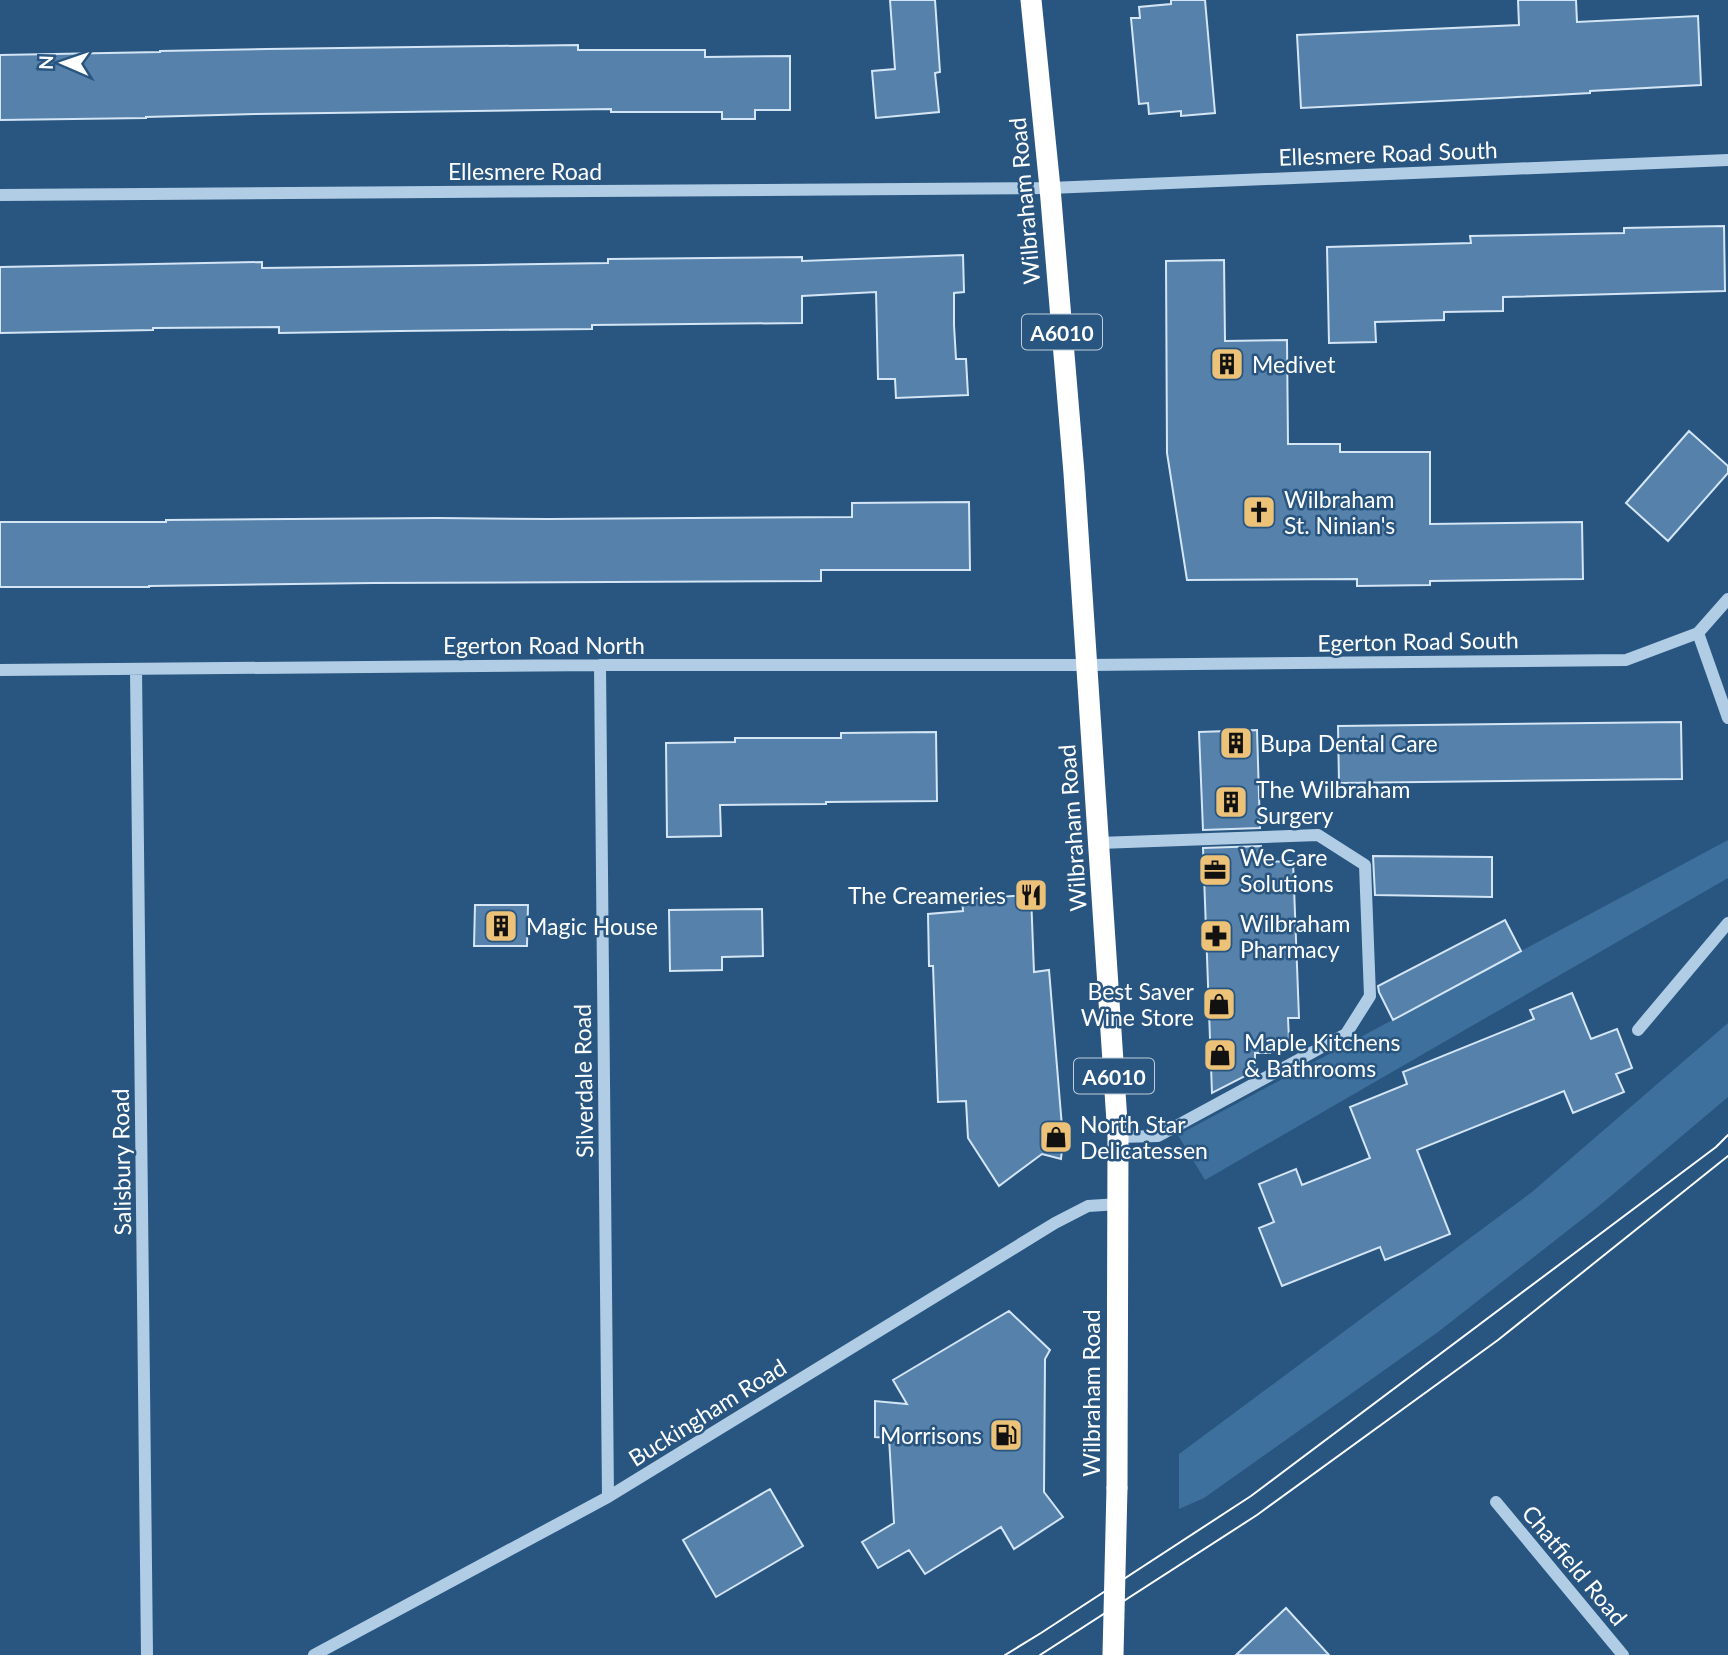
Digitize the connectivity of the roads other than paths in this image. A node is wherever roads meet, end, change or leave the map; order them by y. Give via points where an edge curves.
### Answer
1 (1031, 0) edge
2 (1728, 160) edge
3 (1050, 188) junction
4 (0, 195) edge
5 (1728, 599) edge
6 (1698, 633) junction
7 (600, 665) junction
8 (1087, 665) junction
9 (136, 669) junction
10 (0, 670) edge
11 (1728, 718) edge
12 (1099, 843) junction
13 (1728, 923) edge
14 (1638, 1030) dead end
15 (1118, 1137) junction
16 (1119, 1204) junction
17 (608, 1497) junction
18 (1496, 1502) dead end
19 (147, 1655) edge
20 (314, 1655) edge
21 (1113, 1655) edge
22 (1623, 1655) edge

1 - 3 highway, Wilbraham Road / A6010
2 - 3 street, Ellesmere Road South
3 - 4 street, Ellesmere Road
3 - 8 highway, Wilbraham Road / A6010
5 - 6 street, Egerton Road South
6 - 8 street, Egerton Road South via 1626,660
6 - 11 street
7 - 8 street, Egerton Road North
7 - 9 street, Egerton Road North
7 - 17 street, Silverdale Road
8 - 12 highway, Wilbraham Road / A6010
9 - 10 street, Egerton Road North
9 - 19 street, Salisbury Road
12 - 15 highway, Wilbraham Road / A6010
12 - 15 street via 1318,835 1365,865 1370,996 1346,1034 1158,1136
13 - 14 street
15 - 16 highway, Wilbraham Road / A6010
16 - 17 street, Buckingham Road via 1088,1206 1055,1223
16 - 21 highway, Wilbraham Road / A6010, bridge
17 - 20 street, Buckingham Road
18 - 22 street, Chatfield Road

